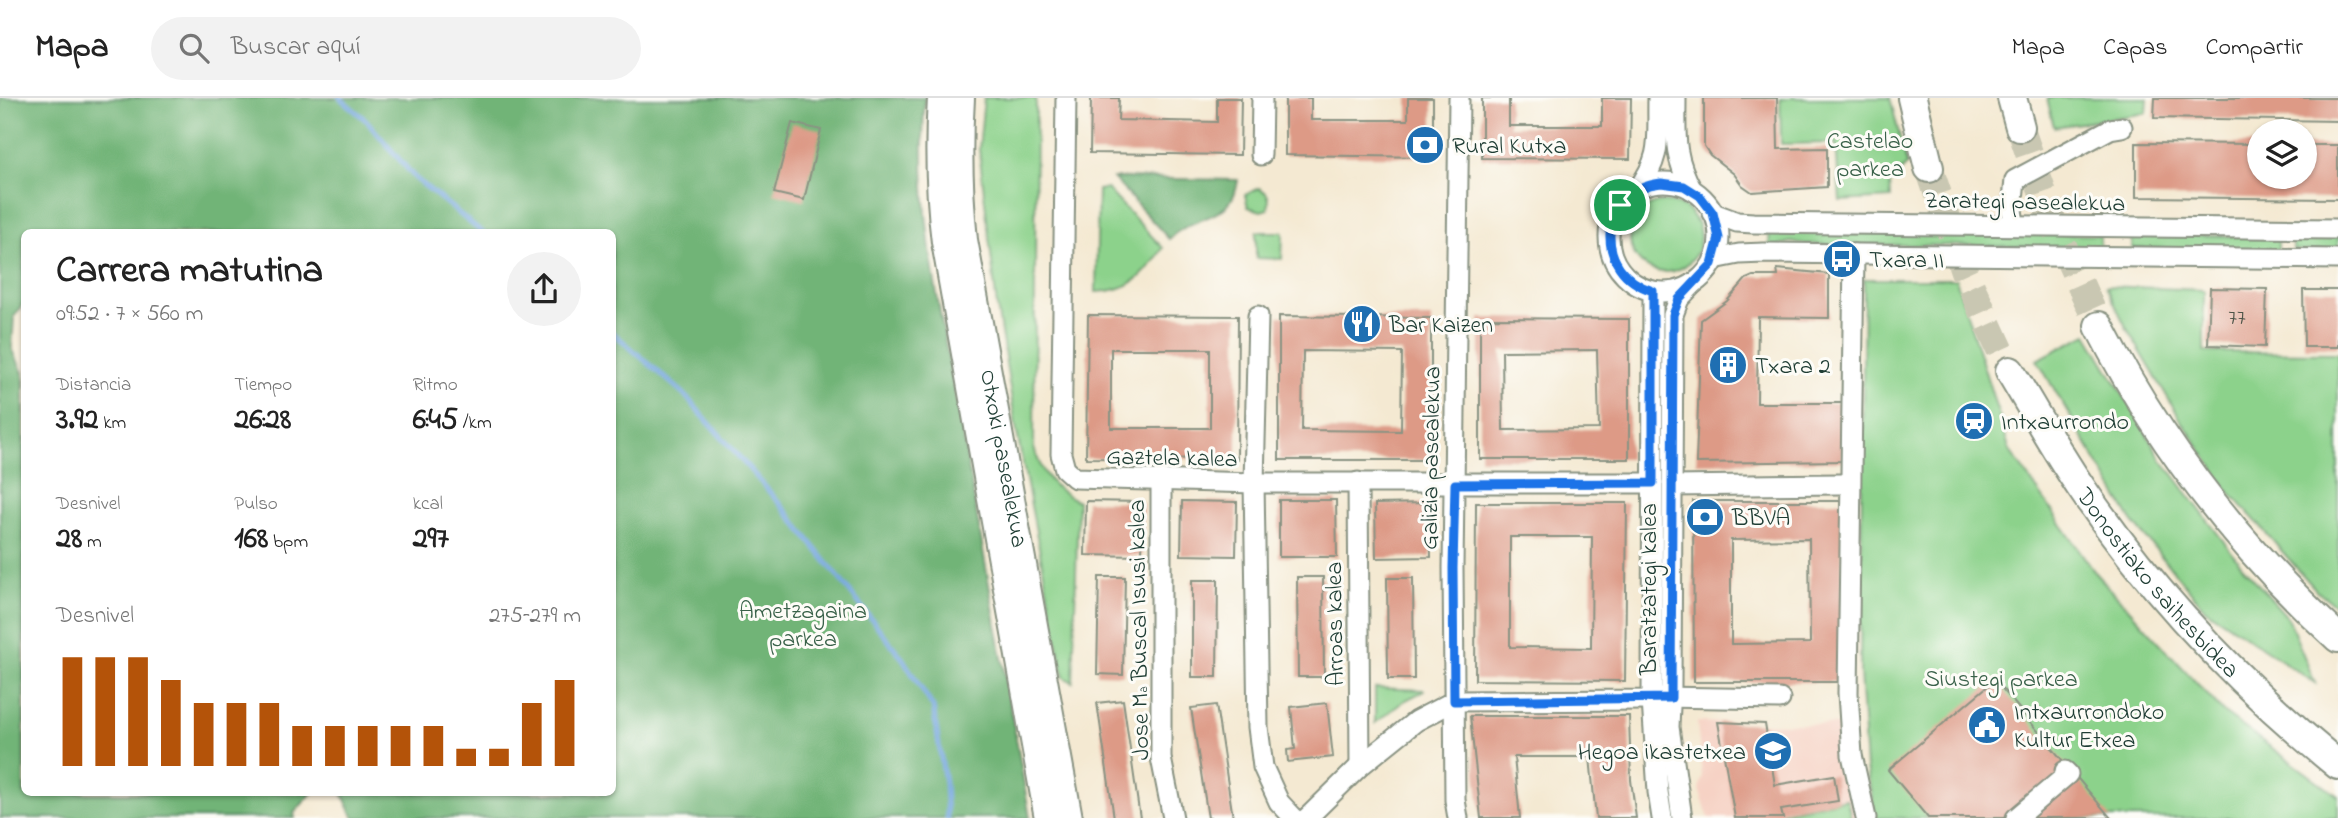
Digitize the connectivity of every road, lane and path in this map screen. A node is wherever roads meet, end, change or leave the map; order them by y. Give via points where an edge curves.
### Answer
1 (940, 98) edge
2 (962, 98) edge
3 (1066, 98) edge
4 (1262, 98) edge
5 (1460, 98) edge
6 (1658, 98) edge
7 (1676, 98) edge
8 (1912, 98) edge
9 (2012, 98) edge
10 (2020, 127) tunnel mouth
11 (2122, 127) dead end
12 (1261, 155) dead end
13 (1929, 168) tunnel mouth
14 (1637, 190) junction
15 (1692, 190) junction
16 (1713, 213) junction
17 (2014, 225) junction
18 (2338, 229) edge
19 (1854, 254) junction
20 (1714, 259) junction
21 (2338, 259) edge
22 (1694, 283) junction
23 (1653, 291) junction
24 (1258, 316) dead end
25 (2099, 326) tunnel mouth
26 (2010, 371) tunnel mouth
27 (1161, 482) junction
28 (1358, 482) junction
29 (1254, 483) junction
30 (1653, 483) junction
31 (1455, 484) junction
32 (1840, 484) dead end
33 (1673, 486) junction
34 (2338, 638) edge
35 (1661, 699) junction
36 (1780, 699) dead end
37 (1454, 701) junction
38 (2338, 765) edge
39 (1360, 766) junction
40 (2065, 771) dead end
41 (1047, 818) edge
42 (1070, 818) edge
43 (1173, 818) edge
44 (1294, 818) edge
45 (1307, 818) edge
46 (1458, 818) edge
47 (1662, 818) edge
48 (1682, 818) edge
49 (1866, 818) edge
50 (2016, 818) edge

1 - 41 main road, Otxoki pasealekua via 937,149 944,242
2 - 42 main road, Otxoki pasealekua via 959,149 965,240
3 - 27 street, Gaztela kalea via 1060,454 1065,469 1075,478
4 - 12 street
5 - 31 street, Galizia pasealekua
6 - 14 street via 1656,158
7 - 15 street via 1676,150
8 - 13 highway
9 - 10 highway
11 - 17 street via 2014,180
14 - 15 street via 1661,183
14 - 23 street via 1616,212 1611,247 1626,275
15 - 16 street
16 - 17 street, Zarategi pasealekua via 1753,223
16 - 20 street via 1719,238
17 - 18 street, Zarategi pasealekua
19 - 20 street via 1764,253
19 - 21 street
19 - 49 street via 1848,693 1852,755
20 - 22 street
22 - 23 street via 1672,292
22 - 33 street, Baratzategi kalea via 1679,299 1673,315
23 - 30 street, Baratzategi kalea
24 - 29 street
25 - 34 highway via 2155,425 2224,517 2296,600
26 - 38 highway, Donostiako saihesbidea via 2082,490 2183,620 2279,717
27 - 29 street, Gaztela kalea
27 - 43 street, Jose Mª Buscal Isusi kalea via 1161,758
28 - 29 street, Gaztela kalea
28 - 31 street, Gaztela kalea
28 - 39 street, Arroas kalea
29 - 44 street via 1258,727 1264,767 1279,803
30 - 31 street, Gaztela kalea
30 - 35 street, Baratzategi kalea
31 - 37 street, Galizia pasealekua
32 - 33 street
33 - 35 street, Baratzategi kalea
35 - 36 street
35 - 37 street
35 - 47 street, Baratzategi kalea via 1658,792
35 - 48 street, Baratzategi kalea
37 - 39 street via 1416,721
37 - 46 street, Galizia pasealekua
39 - 45 street
40 - 50 street via 2068,774

